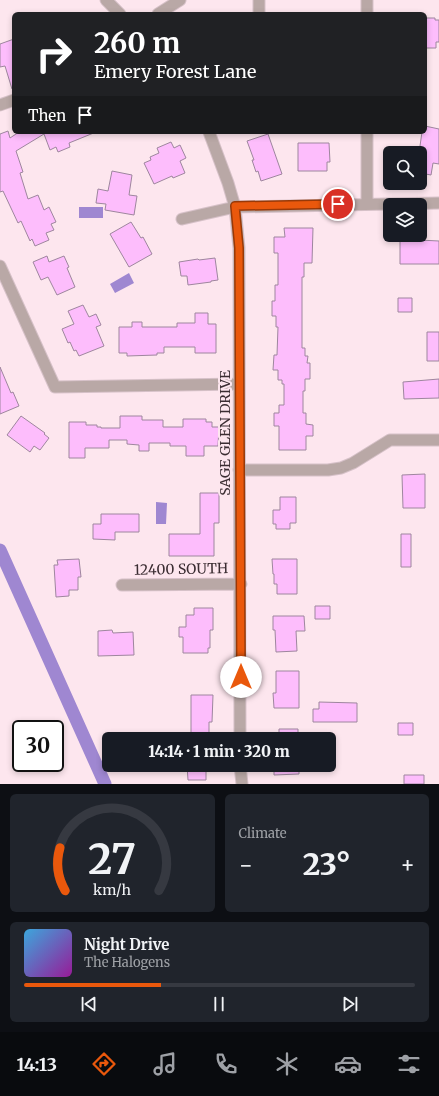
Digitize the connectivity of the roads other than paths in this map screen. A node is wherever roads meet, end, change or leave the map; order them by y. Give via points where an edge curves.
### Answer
1 (106, 0) edge
2 (180, 0) edge
3 (259, 0) edge
4 (367, 0) edge
5 (118, 12) edge
6 (161, 12) edge
7 (259, 12) edge
8 (367, 12) edge
9 (12, 101) edge
10 (0, 105) edge
11 (210, 134) edge
12 (367, 134) edge
13 (439, 203) edge
14 (367, 204) junction
15 (235, 206) junction
16 (182, 219) dead end
17 (0, 266) edge
18 (239, 384) junction
19 (439, 440) edge
20 (239, 470) junction
21 (241, 584) junction
22 (122, 585) dead end
23 (240, 732) edge
24 (241, 772) edge
25 (242, 784) edge

1 - 5 street
2 - 6 street
3 - 7 street
4 - 8 street
9 - 10 street
11 - 15 street, SAGE GLEN DRIVE
12 - 14 street
13 - 14 street
14 - 15 street
15 - 16 street
15 - 18 street, SAGE GLEN DRIVE via 239,248
17 - 18 street via 54,387
18 - 20 street, SAGE GLEN DRIVE
19 - 20 street via 390,440 354,463 328,470
20 - 21 street, SAGE GLEN DRIVE
21 - 22 street, 12400 SOUTH
21 - 23 street, SAGE GLEN DRIVE
24 - 25 street

